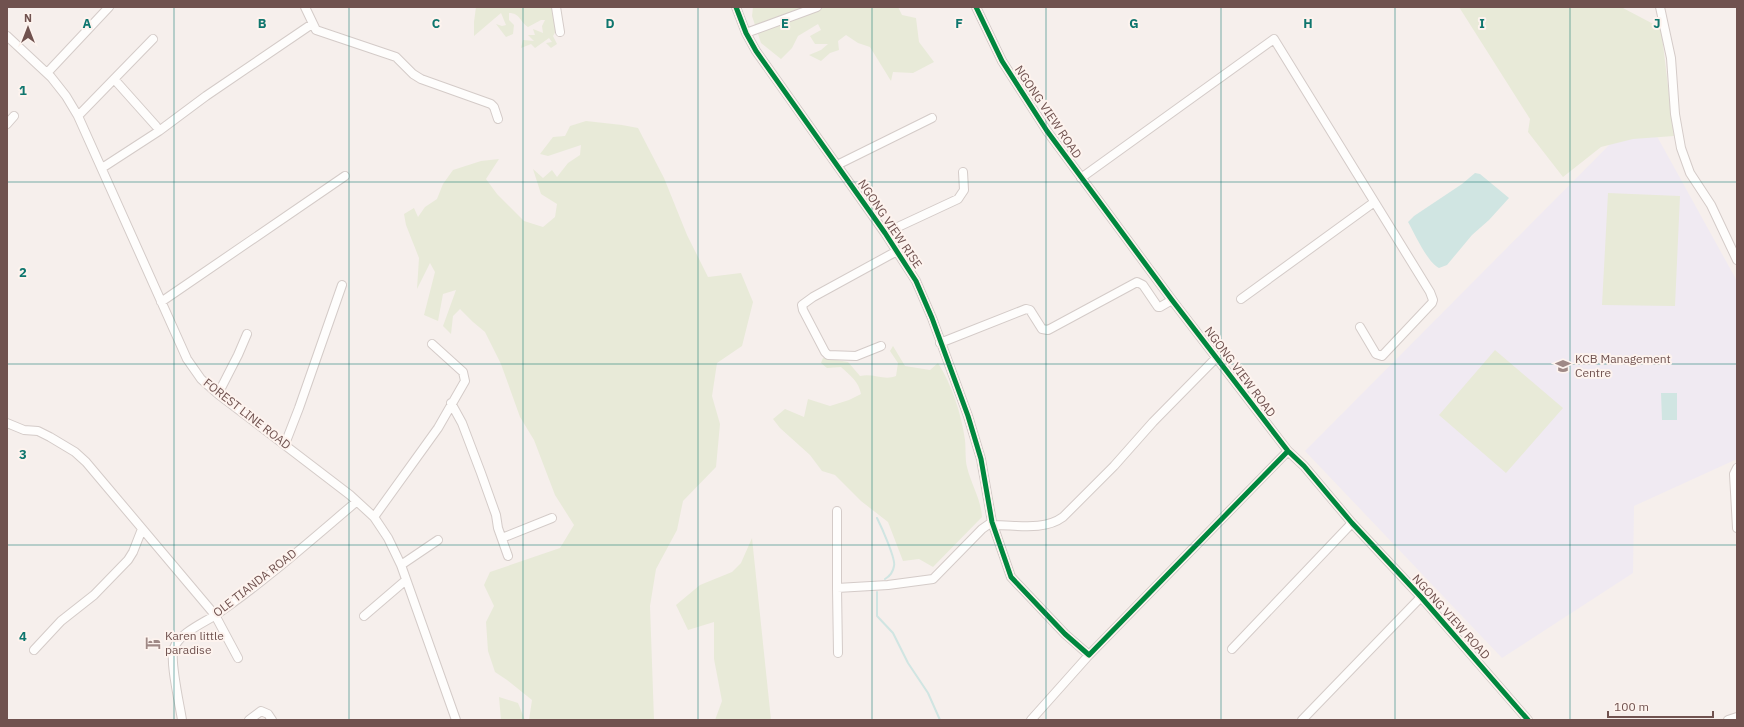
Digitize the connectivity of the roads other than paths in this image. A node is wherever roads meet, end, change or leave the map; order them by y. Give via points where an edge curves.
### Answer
1 (110, 7) edge
2 (305, 7) edge
3 (556, 7) edge
4 (736, 7) edge
5 (817, 7) edge
6 (976, 7) edge
7 (1660, 7) edge
8 (312, 24) junction
9 (560, 32) dead end
10 (746, 33) junction
11 (7, 36) edge
12 (154, 39) dead end
13 (47, 73) junction
14 (114, 79) junction
15 (14, 116) dead end
16 (78, 116) junction
17 (932, 118) dead end
18 (498, 119) dead end
19 (7, 124) edge
20 (156, 126) dead end
21 (837, 165) junction
22 (102, 168) junction
23 (963, 172) dead end
24 (345, 176) dead end
25 (1081, 178) junction
26 (1373, 203) junction
27 (885, 233) junction
28 (897, 251) junction
29 (1737, 260) edge
30 (342, 285) dead end
31 (1242, 299) dead end
32 (1172, 300) junction
33 (161, 302) junction
34 (1360, 327) dead end
35 (247, 334) dead end
36 (940, 343) junction
37 (432, 344) dead end
38 (881, 346) dead end
39 (1216, 358) junction
40 (218, 394) junction
41 (451, 403) junction
42 (7, 423) edge
43 (285, 444) junction
44 (1288, 451) junction
45 (1737, 468) edge
46 (356, 502) junction
47 (837, 512) dead end
48 (374, 517) junction
49 (552, 518) dead end
50 (993, 523) junction
51 (1352, 523) junction
52 (1737, 528) edge
53 (142, 529) junction
54 (502, 538) junction
55 (438, 540) dead end
56 (508, 556) dead end
57 (401, 565) junction
58 (406, 580) junction
59 (837, 588) junction
60 (1421, 597) junction
61 (215, 615) junction
62 (364, 616) dead end
63 (1232, 649) dead end
64 (34, 650) dead end
65 (838, 653) dead end
66 (1090, 655) junction
67 (238, 658) dead end
68 (1737, 717) edge
69 (182, 720) edge
70 (249, 720) edge
71 (272, 720) edge
72 (456, 720) edge
73 (1031, 720) edge
74 (1302, 720) edge
75 (1528, 720) edge
76 (1728, 720) edge

1 - 13 street
2 - 8 street
3 - 9 street
4 - 10 street, NGONG VIEW RISE
5 - 10 street
6 - 25 street, NGONG VIEW ROAD via 1010,75
7 - 29 street via 1671,58 1675,114 1681,148 1690,173 1710,204
8 - 18 street via 316,30 323,33 396,57 421,79 490,104 494,107
8 - 22 street
10 - 21 street, NGONG VIEW RISE
11 - 13 street, FOREST LINE ROAD
12 - 14 street
13 - 16 street, FOREST LINE ROAD
14 - 16 street
14 - 20 street
15 - 19 street
16 - 22 street, FOREST LINE ROAD
17 - 21 street
21 - 27 street, NGONG VIEW RISE
22 - 33 street, FOREST LINE ROAD
23 - 27 street via 962,196
24 - 33 street
25 - 26 street via 1274,39
25 - 32 street, NGONG VIEW ROAD
26 - 31 street
26 - 34 street via 1433,300 1382,356 1376,354
27 - 28 street, NGONG VIEW RISE
28 - 36 street, NGONG VIEW RISE via 916,281
28 - 38 street via 802,305 828,355 856,356
30 - 43 street
32 - 36 street via 1158,307 1143,285 1137,282 1048,330 1042,329 1030,310 1026,309
32 - 39 street, NGONG VIEW ROAD
33 - 40 street, FOREST LINE ROAD via 187,359 202,379
35 - 40 street
36 - 50 street, NGONG VIEW RISE via 968,416 981,459
37 - 41 street via 465,377 463,386
39 - 44 street, NGONG VIEW ROAD
39 - 50 street via 1060,519 1044,526
40 - 43 street, FOREST LINE ROAD
41 - 48 street via 438,428
41 - 54 street via 481,473
42 - 53 street via 38,432 75,452
43 - 46 street, FOREST LINE ROAD
44 - 51 street, NGONG VIEW ROAD
44 - 66 street
45 - 52 street via 1734,474
46 - 48 street, FOREST LINE ROAD
46 - 61 street, OLE TIANDA ROAD via 279,567
47 - 59 street
48 - 57 street, FOREST LINE ROAD
49 - 54 street
50 - 59 street via 982,529 930,580
50 - 66 street, NGONG VIEW RISE via 1011,577 1065,634
51 - 60 street, NGONG VIEW ROAD
51 - 63 street
53 - 61 street
53 - 64 street via 128,560 94,595 61,621
54 - 56 street
55 - 57 street
57 - 58 street, FOREST LINE ROAD
58 - 62 street
58 - 72 street, FOREST LINE ROAD
59 - 65 street
60 - 74 street
60 - 75 street, NGONG VIEW ROAD
61 - 67 street
61 - 69 street, OLE TIANDA ROAD via 184,635 173,650
66 - 73 street
68 - 76 street
70 - 71 street via 261,711 268,714

